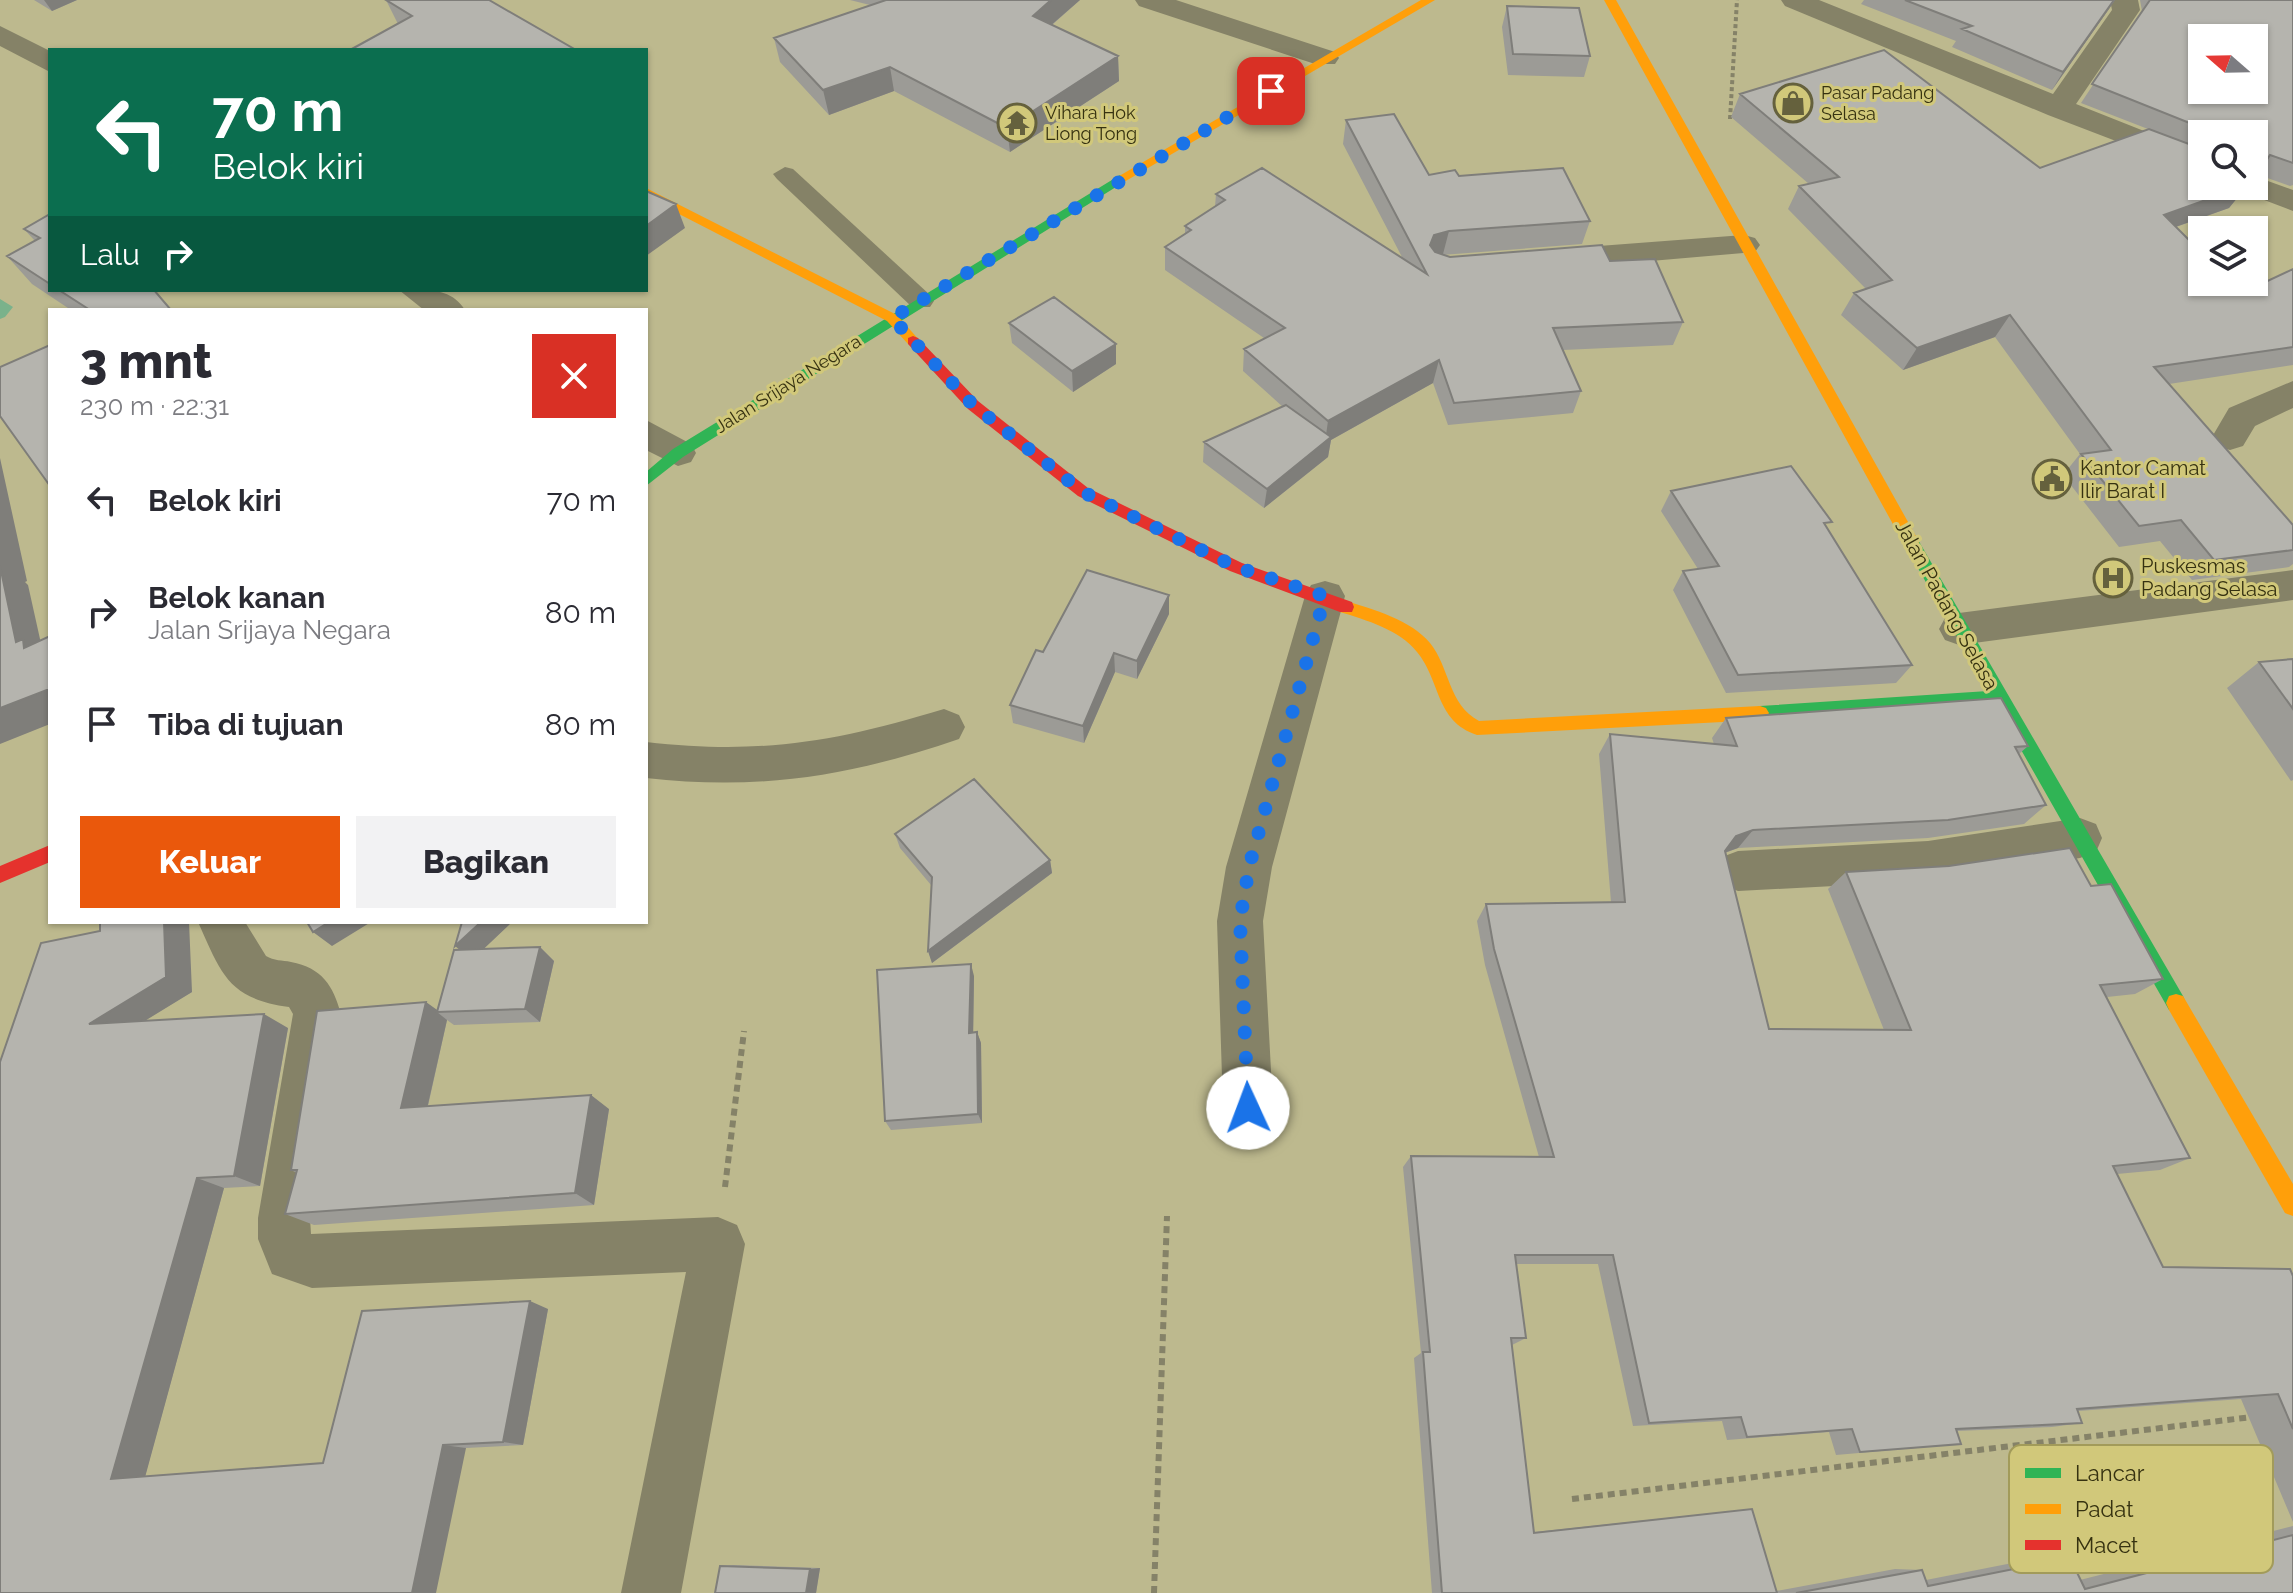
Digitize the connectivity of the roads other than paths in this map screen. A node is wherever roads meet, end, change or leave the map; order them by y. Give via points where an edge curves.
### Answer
1 (1149, 0) edge
2 (1429, 0) edge
3 (1795, 0) edge
4 (2124, 0) edge
5 (1613, 1) edge
6 (0, 34) edge
7 (1325, 58) junction
8 (48, 62) edge
9 (2058, 109) junction
10 (2188, 160) edge
11 (785, 174) dead end
12 (2268, 191) edge
13 (648, 193) edge
14 (2293, 201) edge
15 (1744, 245) junction
16 (1523, 261) edge
17 (419, 292) edge
18 (921, 301) junction
19 (445, 308) edge
20 (892, 318) junction
21 (2293, 393) edge
22 (648, 434) edge
23 (2230, 437) dead end
24 (678, 453) junction
25 (648, 478) edge
26 (2293, 585) edge
27 (1325, 596) junction
28 (1959, 629) junction
29 (1998, 697) junction
30 (944, 727) dead end
31 (648, 760) edge
32 (2080, 838) junction
33 (48, 854) edge
34 (1738, 871) edge
35 (0, 875) edge
36 (222, 924) edge
37 (1248, 1108) dead end
38 (2290, 1195) edge
39 (651, 1593) edge

1 - 7 street
2 - 7 street, Jalan Srijaya Negara
3 - 9 street
4 - 9 street via 2126,10
5 - 15 street, Jalan Padang Selasa
6 - 8 street
7 - 18 street, Jalan Srijaya Negara
9 - 10 street
11 - 18 lane
12 - 14 street
13 - 20 street
15 - 16 street
15 - 28 street, Jalan Padang Selasa
17 - 19 street
18 - 20 street, Jalan Srijaya Negara
20 - 24 street, Jalan Srijaya Negara
20 - 27 street via 973,405 1083,492 1236,567
21 - 23 street via 2242,417
22 - 24 street
24 - 25 street, Jalan Srijaya Negara
26 - 28 street
27 - 29 street via 1422,645 1438,672 1447,703 1471,727
27 - 37 street via 1249,867 1240,921
28 - 29 street, Jalan Padang Selasa
29 - 32 street, Jalan Padang Selasa
30 - 31 street via 844,756 796,762 688,765
32 - 34 street via 1928,861
32 - 38 street, Jalan Padang Selasa
33 - 35 street
36 - 39 street via 247,971 263,980 304,987 315,998 317,1014 284,1218 291,1255 312,1261 718,1244

